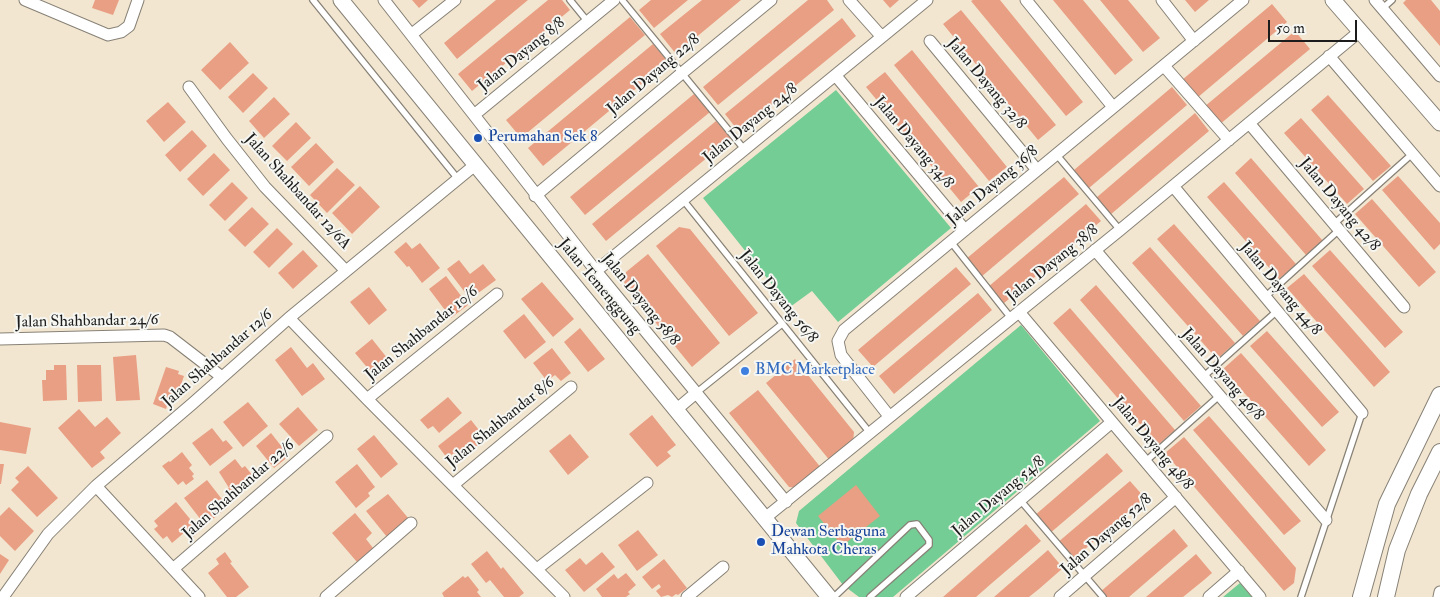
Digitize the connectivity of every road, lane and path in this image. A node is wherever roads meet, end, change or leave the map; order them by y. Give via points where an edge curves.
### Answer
1 (138, 0) edge
2 (313, 0) edge
3 (341, 0) edge
4 (384, 0) edge
5 (454, 0) edge
6 (570, 0) edge
7 (614, 0) edge
8 (622, 0) edge
9 (771, 0) edge
10 (849, 0) edge
11 (927, 0) edge
12 (1026, 0) edge
13 (1162, 0) edge
14 (1243, 0) edge
15 (1333, 0) edge
16 (1392, 0) edge
17 (31, 1) edge
18 (1379, 4) edge
19 (588, 22) junction
20 (1359, 32) junction
21 (412, 34) junction
22 (882, 37) junction
23 (930, 41) dead end
24 (1194, 41) junction
25 (1329, 56) junction
26 (1164, 66) junction
27 (682, 72) junction
28 (836, 76) junction
29 (1440, 76) edge
30 (189, 87) dead end
31 (1113, 106) junction
32 (474, 115) junction
33 (1249, 123) junction
34 (1440, 124) edge
35 (1229, 140) junction
36 (745, 150) junction
37 (1056, 154) junction
38 (1412, 154) junction
39 (475, 165) junction
40 (1037, 170) junction
41 (458, 179) junction
42 (1173, 186) junction
43 (1440, 186) edge
44 (535, 196) junction
45 (684, 200) junction
46 (1337, 227) junction
47 (965, 230) junction
48 (1120, 230) junction
49 (951, 242) junction
50 (1095, 250) junction
51 (346, 271) junction
52 (596, 271) junction
53 (497, 294) dead end
54 (1264, 297) junction
55 (1404, 307) dead end
56 (1277, 311) junction
57 (1015, 315) junction
58 (290, 318) junction
59 (782, 324) junction
60 (0, 340) edge
61 (222, 377) junction
62 (1203, 377) junction
63 (571, 388) dead end
64 (696, 393) junction
65 (1440, 394) edge
66 (1219, 396) junction
67 (367, 399) junction
68 (677, 410) junction
69 (1362, 413) joint
70 (889, 416) junction
71 (1112, 422) junction
72 (870, 433) junction
73 (327, 436) dead end
74 (1440, 452) edge
75 (1146, 461) junction
76 (647, 483) dead end
77 (453, 484) junction
78 (96, 486) junction
79 (1176, 497) junction
80 (1021, 501) junction
81 (786, 502) junction
82 (765, 518) junction
83 (1326, 520) junction
84 (411, 523) dead end
85 (724, 567) dead end
86 (173, 569) junction
87 (537, 569) junction
88 (1239, 571) junction
89 (1084, 576) junction
90 (1440, 592) edge
91 (3, 597) edge
92 (199, 597) edge
93 (326, 597) edge
94 (564, 597) edge
95 (687, 597) edge
96 (829, 597) edge
97 (834, 597) edge
98 (870, 597) edge
99 (906, 597) edge
100 (1060, 597) edge
101 (1103, 597) edge
102 (1209, 597) edge
103 (1260, 597) edge
104 (1301, 597) edge
105 (1362, 597) edge
106 (1386, 597) edge
107 (1438, 597) edge

1 - 17 street via 130,26 108,35
2 - 41 lane
3 - 39 street, Jalan Temenggung
4 - 21 street, Jalan Dayang 58/8
5 - 21 street
6 - 19 lane
7 - 19 street, Jalan Dayang 8/8
8 - 27 lane
9 - 27 street, Jalan Dayang 22/8
10 - 22 street
11 - 22 street, Jalan Dayang 24/8
12 - 31 street
13 - 24 street
14 - 24 street, Jalan Dayang 36/8
15 - 20 street
16 - 18 lane
18 - 29 street
19 - 32 street, Jalan Dayang 8/8
20 - 25 street, Jalan Dayang 38/8
20 - 34 street
21 - 32 street, Jalan Dayang 58/8
22 - 28 street, Jalan Dayang 24/8
23 - 40 street, Jalan Dayang 32/8
24 - 26 street, Jalan Dayang 36/8
25 - 33 street, Jalan Dayang 38/8
25 - 38 street
26 - 31 street, Jalan Dayang 36/8
26 - 35 street
27 - 36 lane
27 - 44 street, Jalan Dayang 22/8
28 - 36 street, Jalan Dayang 24/8
28 - 47 street, Jalan Dayang 34/8
30 - 51 street, Jalan Shahbandar 12/6A via 265,187
31 - 37 street, Jalan Dayang 36/8
32 - 44 street, Jalan Dayang 58/8
33 - 35 street, Jalan Dayang 38/8
33 - 46 street, Jalan Dayang 42/8
35 - 42 street, Jalan Dayang 38/8
36 - 45 street, Jalan Dayang 24/8
37 - 40 street, Jalan Dayang 36/8
37 - 48 lane
38 - 43 street
38 - 46 lane
39 - 41 street, Jalan Shahbandar 12/6
39 - 68 street, Jalan Temenggung
40 - 47 street, Jalan Dayang 36/8
41 - 51 street, Jalan Shahbandar 12/6
42 - 48 street, Jalan Dayang 38/8
42 - 54 street, Jalan Dayang 44/8
44 - 52 street, Jalan Dayang 58/8
45 - 52 street, Jalan Dayang 24/8
45 - 59 lane, Jalan Dayang 56/8
46 - 54 lane
46 - 55 street, Jalan Dayang 42/8
47 - 49 street, Jalan Dayang 36/8
48 - 50 street, Jalan Dayang 38/8
49 - 57 lane
49 - 70 street, Jalan Dayang 36/8 via 844,330 838,341 841,355
50 - 57 street, Jalan Dayang 38/8
50 - 62 street, Jalan Dayang 46/8
51 - 58 street, Jalan Shahbandar 12/6
52 - 64 street, Jalan Dayang 58/8
53 - 67 street, Jalan Shahbandar 10/6
54 - 56 street, Jalan Dayang 44/8
56 - 62 lane
56 - 69 street, Jalan Dayang 44/8
57 - 70 street, Jalan Dayang 38/8
57 - 71 street, Jalan Dayang 48/8
58 - 61 street, Jalan Shahbandar 12/6
58 - 67 street
59 - 64 lane
59 - 72 lane, Jalan Dayang 56/8
60 - 61 street, Jalan Shahbandar 24/6 via 164,335
61 - 78 street, Jalan Shahbandar 12/6
62 - 66 street, Jalan Dayang 46/8
63 - 77 street, Jalan Shahbandar 8/6
64 - 68 street
64 - 81 street, Jalan Dayang 58/8
65 - 105 main road via 1387,504
66 - 75 lane
66 - 83 street, Jalan Dayang 46/8
67 - 77 street
68 - 82 street, Jalan Temenggung
69 - 83 lane
70 - 72 street, Jalan Dayang 38/8
71 - 75 street, Jalan Dayang 48/8
71 - 80 street, Jalan Dayang 54/8
72 - 81 street, Jalan Dayang 38/8
73 - 86 street, Jalan Shahbandar 22/6
74 - 106 main road via 1419,494 1398,550
75 - 79 street, Jalan Dayang 48/8
76 - 87 street
77 - 87 street
78 - 86 street
78 - 91 street, Jalan Shahbandar 12/6 via 48,534
79 - 88 street, Jalan Dayang 48/8
79 - 89 street, Jalan Dayang 52/8
80 - 89 lane
80 - 99 street, Jalan Dayang 54/8
81 - 82 street, Jalan Dayang 38/8
82 - 96 street, Jalan Temenggung
83 - 104 lane
84 - 93 street
85 - 95 street
86 - 92 street
87 - 94 street
88 - 102 street
88 - 103 street, Jalan Dayang 48/8
89 - 100 street, Jalan Dayang 52/8
89 - 101 lane
90 - 107 street
97 - 98 lane via 910,525 917,524 929,540 928,546

